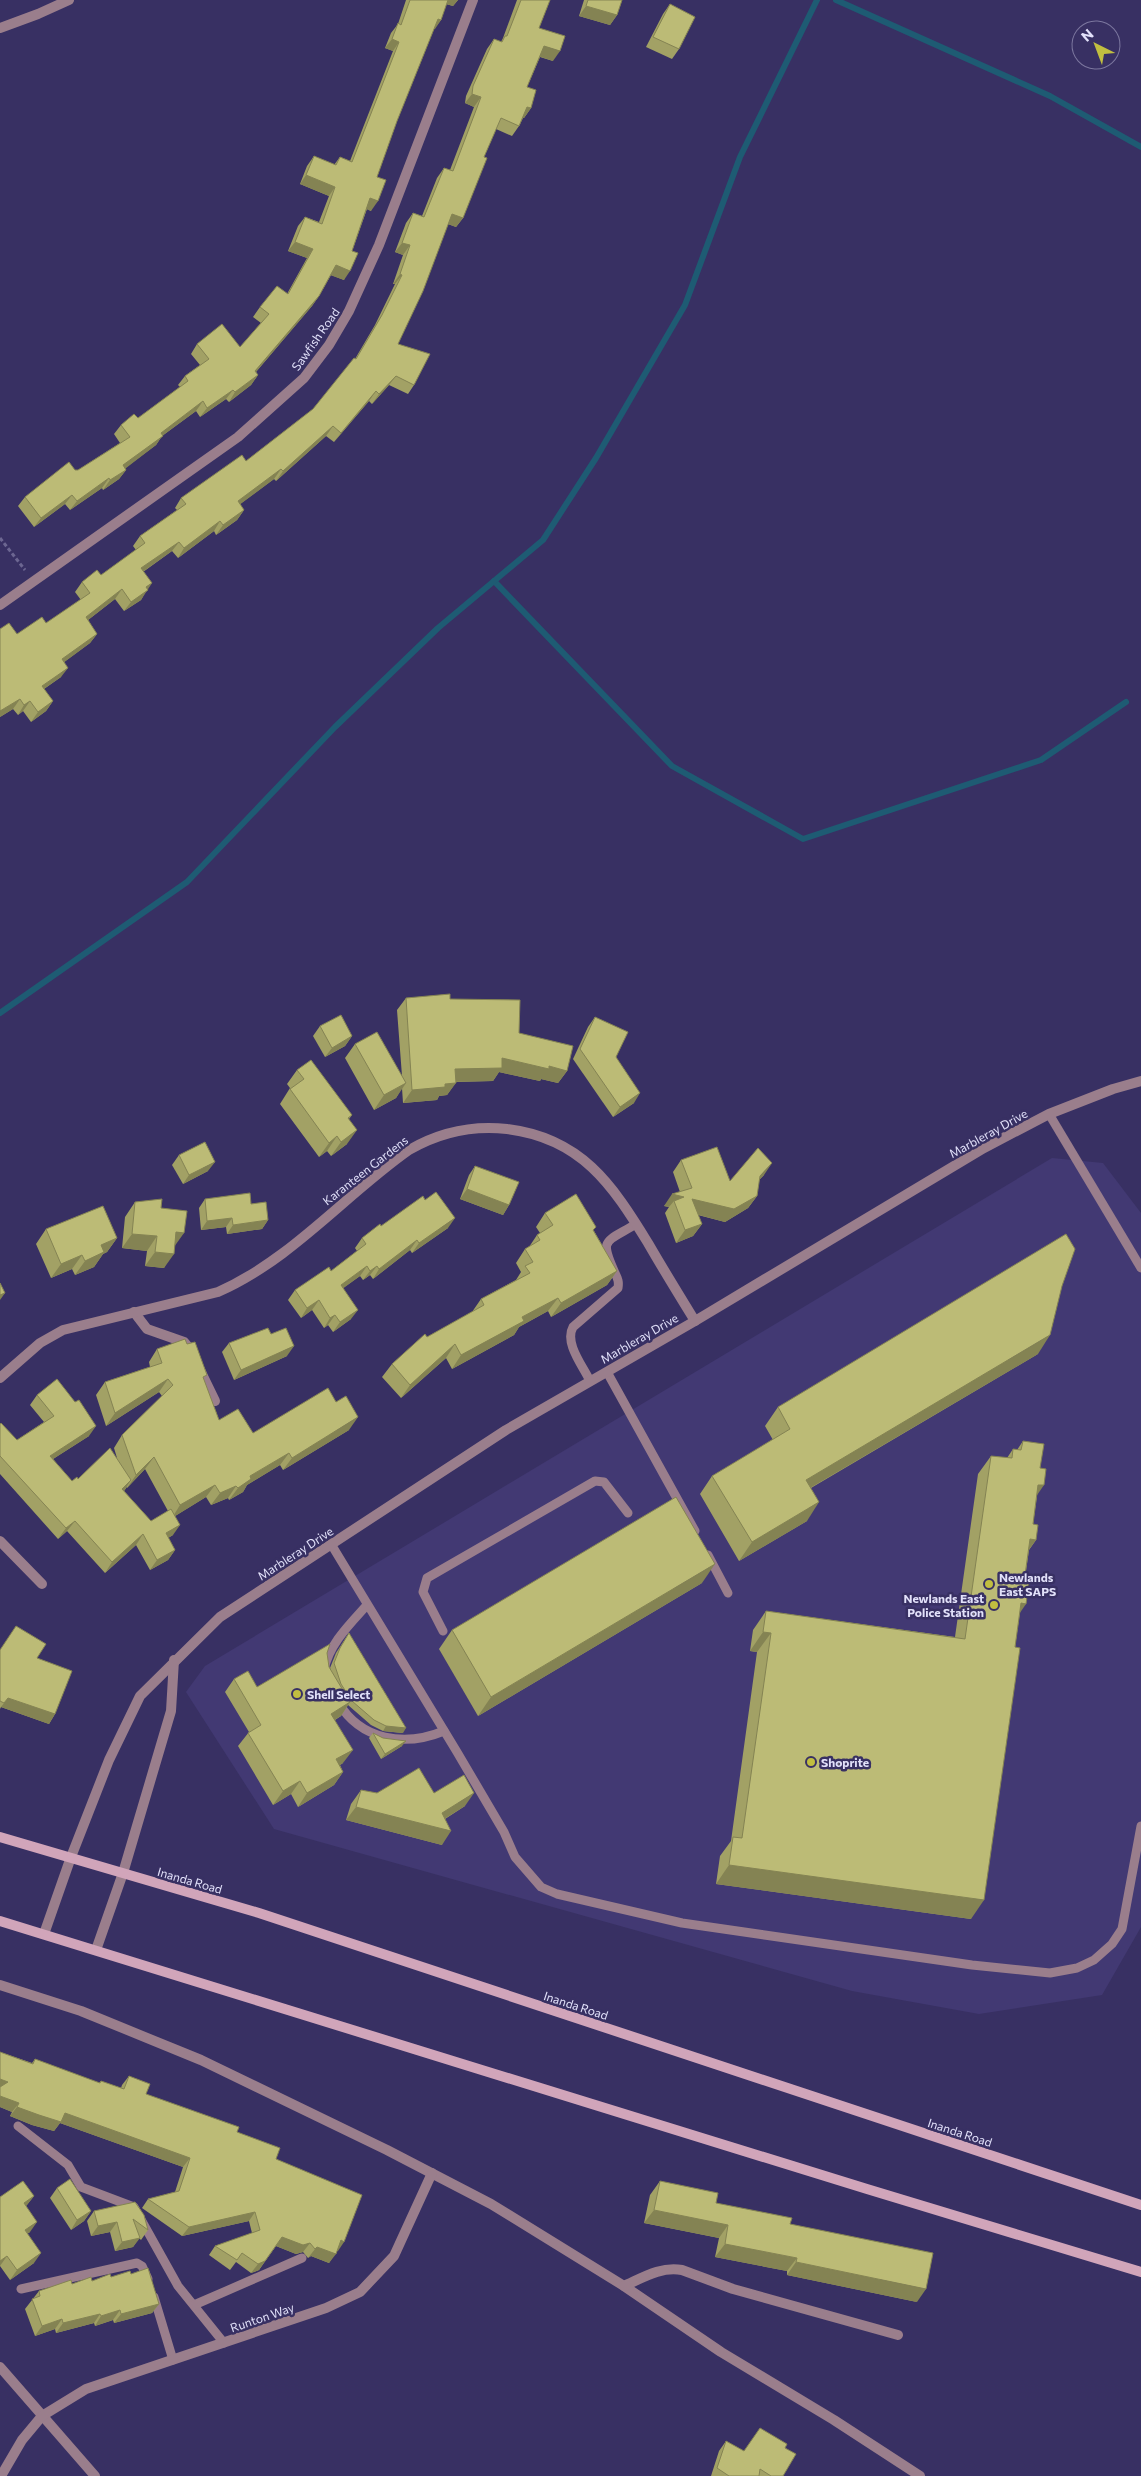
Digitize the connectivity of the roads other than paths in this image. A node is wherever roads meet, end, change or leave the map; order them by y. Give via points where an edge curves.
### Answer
1 (69, 0) edge
2 (473, 0) edge
3 (0, 28) edge
4 (0, 604) edge
5 (1141, 1080) edge
6 (1048, 1114) junction
7 (636, 1224) junction
8 (1141, 1268) edge
9 (134, 1312) junction
10 (695, 1321) junction
11 (607, 1372) junction
12 (0, 1378) edge
13 (590, 1381) junction
14 (215, 1402) dead end
15 (628, 1513) dead end
16 (0, 1541) edge
17 (331, 1544) junction
18 (42, 1584) dead end
19 (728, 1593) dead end
20 (367, 1605) junction
21 (442, 1631) dead end
22 (174, 1660) junction
23 (326, 1676) edge
24 (332, 1692) edge
25 (444, 1731) junction
26 (1141, 1826) edge
27 (0, 1836) edge
28 (71, 1857) junction
29 (123, 1873) junction
30 (0, 1921) edge
31 (44, 1934) junction
32 (96, 1950) junction
33 (0, 1985) edge
34 (18, 2126) dead end
35 (432, 2173) junction
36 (1141, 2205) edge
37 (302, 2258) dead end
38 (1141, 2272) edge
39 (624, 2286) junction
40 (21, 2289) dead end
41 (194, 2305) junction
42 (898, 2335) dead end
43 (224, 2343) junction
44 (173, 2360) junction
45 (0, 2367) edge
46 (42, 2416) junction
47 (1, 2476) edge
48 (95, 2476) edge
49 (920, 2476) edge

1 - 3 street
2 - 4 street, Sawfish Road via 378,245 350,311 324,352 290,393 238,437
5 - 6 street, Marbleray Drive
6 - 8 lane
6 - 10 street, Marbleray Drive via 968,1157
7 - 9 street, Karanteen Gardens via 618,1195 598,1173 558,1143 524,1131 463,1129 434,1136 409,1150 276,1258 242,1281 218,1292
7 - 10 street, Karanteen Gardens
7 - 13 lane via 606,1246 605,1252 618,1288 570,1333 572,1345
9 - 12 street, Karanteen Gardens via 64,1330 40,1343
9 - 14 street via 146,1329 184,1342
10 - 11 street, Marbleray Drive
11 - 13 street, Marbleray Drive
11 - 19 lane
13 - 17 street, Marbleray Drive via 506,1430
15 - 21 lane via 604,1482 595,1481 427,1578 423,1592
16 - 18 street
17 - 20 lane
17 - 22 street, Marbleray Drive via 220,1617
20 - 23 lane via 330,1652 324,1668
20 - 25 lane
22 - 28 street, Marbleray Drive via 140,1696 109,1760
22 - 29 street via 171,1710
24 - 25 lane via 354,1723 376,1735 398,1740 425,1739
25 - 26 lane via 504,1832 515,1857 541,1887 557,1894 682,1923 972,1965 1050,1972 1077,1968 1094,1960 1112,1944 1122,1929
27 - 28 main road, Inanda Road
28 - 29 main road, Inanda Road
28 - 31 street, Marbleray Drive
29 - 32 street
29 - 36 main road, Inanda Road via 259,1913
30 - 31 main road
31 - 32 main road
32 - 38 main road
33 - 35 street via 81,2011 201,2060
34 - 41 lane via 68,2165 80,2187 134,2207 178,2286
35 - 39 street via 491,2204
35 - 43 street, Runton Way via 394,2256 360,2292 326,2308
37 - 41 lane
39 - 42 street via 660,2271 682,2270 733,2289
39 - 49 street via 721,2352
40 - 44 lane via 140,2264 146,2272
41 - 43 lane
43 - 44 street, Runton Way
44 - 46 street, Runton Way via 86,2389
45 - 46 street
46 - 47 street, Runton Way via 17,2447
46 - 48 street

